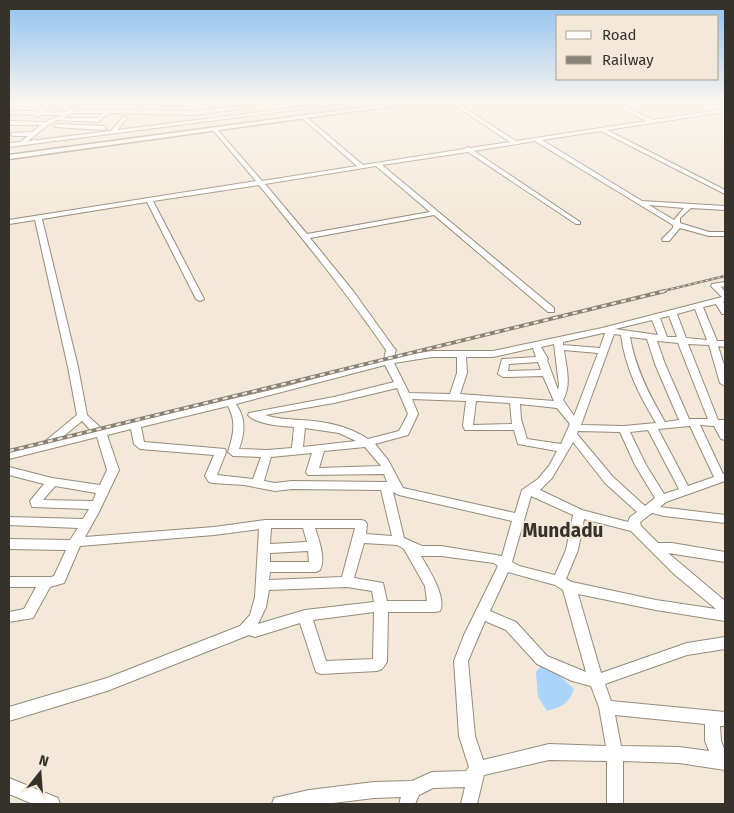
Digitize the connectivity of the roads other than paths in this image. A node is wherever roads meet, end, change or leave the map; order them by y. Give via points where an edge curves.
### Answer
1 (25, 141) edge
2 (40, 141) edge
3 (76, 141) edge
4 (114, 141) edge
5 (116, 141) edge
6 (220, 141) edge
7 (332, 141) edge
8 (521, 141) edge
9 (538, 141) edge
10 (625, 141) edge
11 (514, 142) joint
12 (22, 144) junction
13 (9, 145) edge
14 (77, 146) junction
15 (468, 149) junction
16 (9, 156) edge
17 (377, 164) junction
18 (361, 166) junction
19 (259, 182) junction
20 (725, 192) edge
21 (149, 200) junction
22 (642, 203) junction
23 (689, 206) junction
24 (725, 208) edge
25 (436, 213) junction
26 (38, 218) junction
27 (9, 222) edge
28 (578, 223) dead end
29 (677, 225) junction
30 (725, 234) edge
31 (304, 237) junction
32 (666, 239) dead end
33 (725, 284) edge
34 (723, 298) edge
35 (200, 299) dead end
36 (698, 305) junction
37 (551, 310) dead end
38 (672, 312) junction
39 (725, 312) edge
40 (655, 316) junction
41 (606, 331) junction
42 (625, 334) junction
43 (651, 337) junction
44 (664, 339) junction
45 (683, 341) junction
46 (559, 343) junction
47 (713, 343) junction
48 (725, 344) edge
49 (536, 345) junction
50 (604, 351) junction
51 (461, 355) junction
52 (542, 359) junction
53 (388, 361) junction
54 (548, 373) junction
55 (725, 383) edge
56 (400, 384) junction
57 (406, 396) junction
58 (454, 397) junction
59 (471, 398) junction
60 (515, 402) junction
61 (560, 402) junction
62 (231, 403) junction
63 (82, 416) junction
64 (689, 422) junction
65 (300, 423) junction
66 (719, 423) edge
67 (136, 426) junction
68 (517, 427) junction
69 (657, 427) junction
70 (573, 428) junction
71 (624, 429) junction
72 (101, 434) junction
73 (725, 437) edge
74 (366, 443) junction
75 (45, 446) junction
76 (563, 448) junction
77 (319, 449) junction
78 (31, 450) junction
79 (297, 451) junction
80 (221, 452) junction
81 (233, 452) junction
82 (267, 454) junction
83 (9, 455) edge
84 (9, 467) edge
85 (388, 470) junction
86 (9, 471) edge
87 (723, 478) edge
88 (52, 482) junction
89 (257, 484) junction
90 (390, 486) junction
91 (104, 490) junction
92 (685, 490) junction
93 (531, 491) junction
94 (662, 499) junction
95 (96, 505) junction
96 (647, 510) junction
97 (579, 513) junction
98 (518, 518) junction
99 (725, 519) edge
100 (9, 521) edge
101 (308, 523) junction
102 (86, 524) junction
103 (265, 524) junction
104 (635, 528) junction
105 (359, 538) junction
106 (404, 543) junction
107 (9, 544) edge
108 (75, 544) junction
109 (314, 546) junction
110 (655, 548) junction
111 (262, 549) junction
112 (725, 557) edge
113 (504, 565) junction
114 (262, 568) junction
115 (9, 582) edge
116 (46, 582) junction
117 (347, 582) junction
118 (564, 584) junction
119 (262, 585) junction
120 (381, 606) junction
121 (725, 609) edge
122 (482, 614) junction
123 (305, 616) junction
124 (725, 616) edge
125 (9, 617) edge
126 (247, 628) junction
127 (725, 643) edge
128 (596, 682) junction
129 (606, 707) junction
130 (9, 714) edge
131 (719, 719) edge
132 (615, 753) junction
133 (723, 761) edge
134 (478, 768) junction
135 (9, 786) edge
136 (410, 797) edge
137 (52, 804) edge
138 (280, 804) edge
139 (469, 804) edge
140 (615, 804) edge

1 - 12 street
2 - 12 street
3 - 14 street
4 - 14 main road
5 - 16 main road
6 - 19 street
7 - 18 street
8 - 11 street
9 - 22 street
10 - 20 street
11 - 15 street
12 - 13 street
14 - 16 main road
15 - 17 street
15 - 28 street
17 - 18 street
17 - 25 street
18 - 19 street
19 - 21 street
19 - 31 street
21 - 26 street
21 - 35 street
22 - 23 street
22 - 29 street
23 - 24 street
23 - 29 street via 678,218
25 - 31 street
25 - 37 street
26 - 27 street
26 - 63 street
29 - 30 street via 704,233
29 - 32 street
31 - 53 street via 391,350
33 - 34 street via 715,286
34 - 36 street
34 - 39 street
36 - 38 street
36 - 47 street
38 - 40 street
38 - 45 street
40 - 41 street
40 - 44 street
41 - 42 street
41 - 46 street
41 - 50 street
42 - 43 street
42 - 69 street via 628,352
43 - 44 street
43 - 64 street via 660,364
44 - 45 street
45 - 47 street
45 - 66 street via 694,374
46 - 49 street
46 - 50 street
46 - 61 street via 564,385
47 - 48 street
47 - 55 street
49 - 51 street via 493,354
49 - 52 street
50 - 70 street
51 - 53 street via 421,355
51 - 58 street via 462,374
52 - 54 street
52 - 54 street via 505,361 503,374
53 - 56 street
53 - 62 street
54 - 61 street
56 - 57 street
56 - 65 street via 252,415
57 - 58 street
57 - 74 street via 413,414 404,433
58 - 59 street
59 - 60 street
59 - 68 street via 469,428
60 - 61 street
60 - 68 street
61 - 70 street
62 - 67 street
62 - 81 street via 240,425
63 - 72 street
63 - 75 street
64 - 66 street
64 - 69 street
64 - 87 street
65 - 74 street via 336,428
65 - 79 street
66 - 73 street
67 - 72 street
67 - 80 street via 139,444 144,447
68 - 76 street via 523,443
69 - 71 street
69 - 92 street
70 - 71 street
70 - 76 street
70 - 96 street via 609,480
71 - 94 street via 632,452
72 - 75 street
72 - 91 street via 114,468
74 - 77 street
74 - 85 street
75 - 78 street
76 - 93 street via 548,479
77 - 79 street
77 - 85 street via 312,472
78 - 83 street
78 - 84 street
79 - 82 street
80 - 81 street
80 - 89 street via 211,476 213,479
81 - 82 street
82 - 89 street
85 - 90 street
86 - 88 street
87 - 92 street
88 - 91 street
88 - 95 street via 36,504
89 - 90 street via 275,487
90 - 98 street via 406,494
90 - 106 street
91 - 95 street
92 - 94 street
93 - 97 street
93 - 98 street via 526,493
94 - 96 street
95 - 102 street
96 - 99 street
96 - 104 street via 634,520
97 - 104 street
97 - 118 street
98 - 113 street
100 - 102 street
101 - 103 street
101 - 105 street via 361,524
101 - 109 street
102 - 108 street
103 - 108 street
103 - 111 street
104 - 110 street
105 - 106 street
105 - 117 street
106 - 113 street via 421,551 497,559
106 - 120 street via 431,586 435,607
107 - 108 street
108 - 116 street via 59,580
109 - 111 street
109 - 114 street via 317,566 314,568
110 - 112 street
110 - 121 street
111 - 114 street
113 - 118 street
113 - 122 street
114 - 119 street
115 - 116 street
116 - 125 street via 28,614
117 - 119 street
117 - 120 street via 378,587
118 - 124 street via 656,605
118 - 128 street
119 - 126 street via 256,617
120 - 123 street
120 - 123 street via 380,662 377,665 321,668
122 - 128 street via 511,626 542,660
122 - 134 street via 466,647 461,669 467,736
123 - 126 street via 255,631
126 - 130 street via 107,684
127 - 128 street via 687,649
128 - 129 street
129 - 131 street
129 - 132 street
131 - 133 street via 713,740
132 - 133 street via 679,755
132 - 134 street via 549,752
132 - 140 street
134 - 136 street via 470,779 432,780
134 - 139 street
135 - 137 street
136 - 138 street via 374,790

